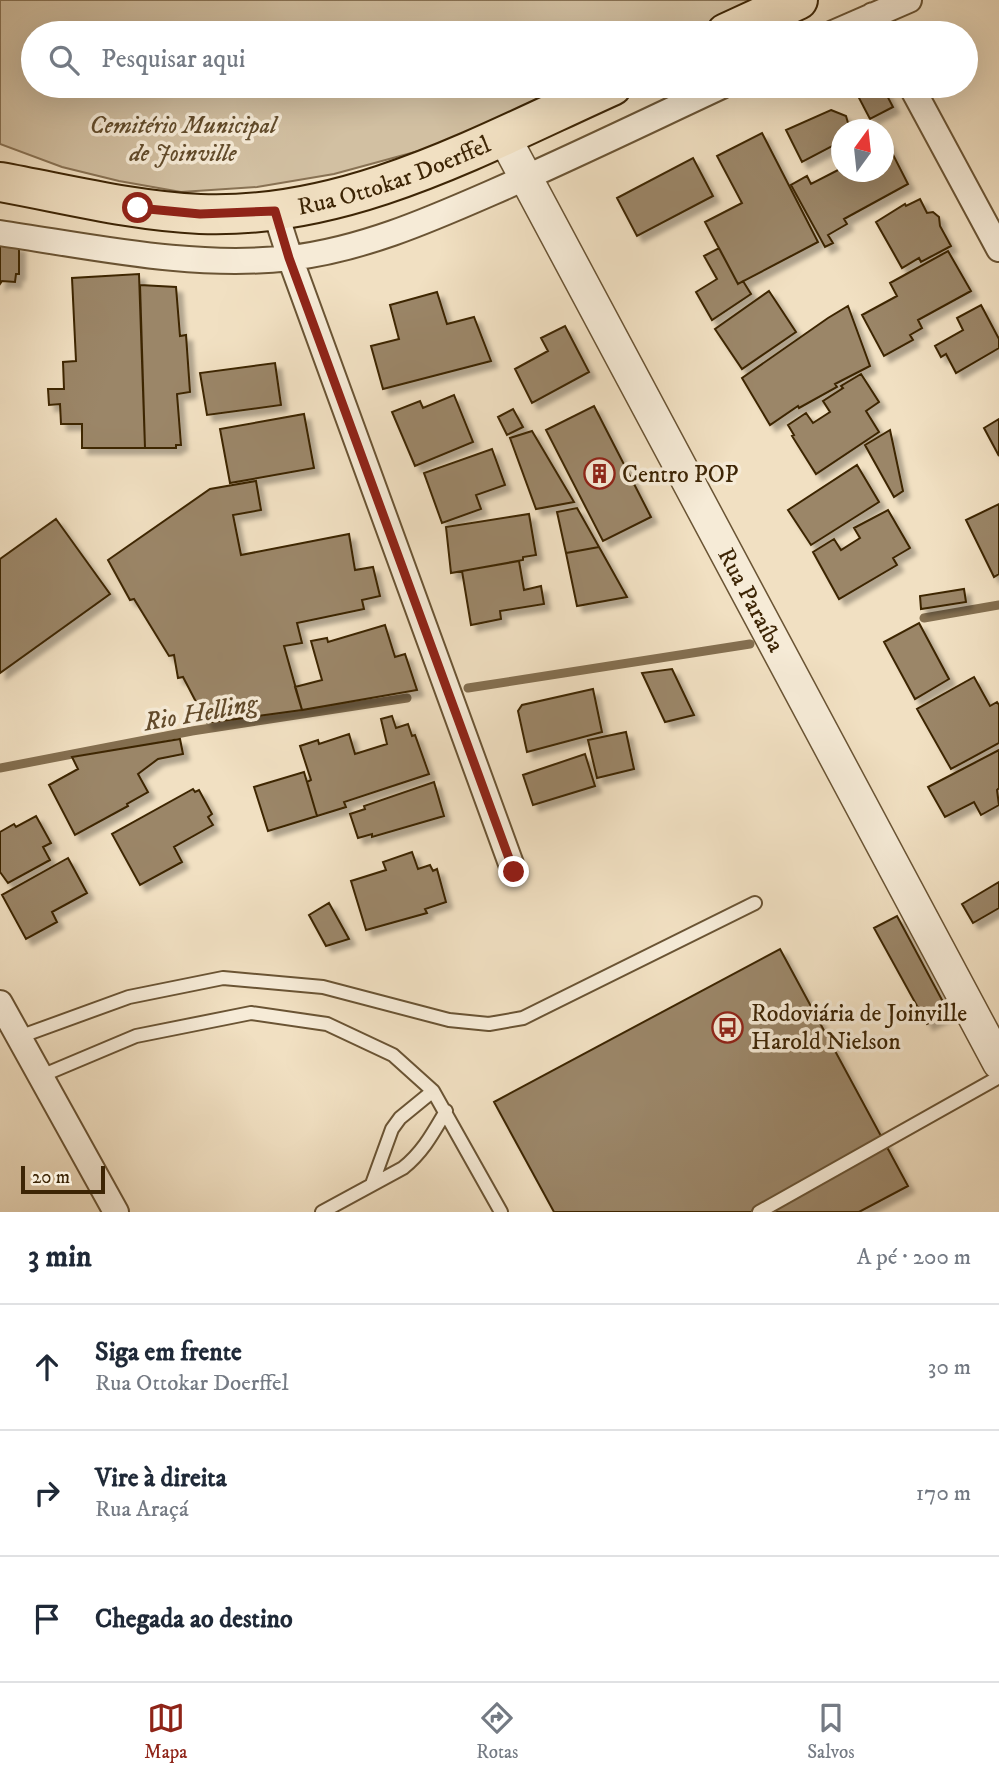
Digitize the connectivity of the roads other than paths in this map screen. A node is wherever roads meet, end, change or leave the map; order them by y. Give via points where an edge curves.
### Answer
1 (798, 0) edge
2 (909, 0) edge
3 (752, 21) edge
4 (882, 21) edge
5 (585, 98) edge
6 (696, 98) edge
7 (917, 98) edge
8 (503, 135) junction
9 (526, 178) junction
10 (0, 183) edge
11 (275, 211) junction
12 (0, 233) edge
13 (999, 249) edge
14 (289, 258) junction
15 (514, 872) dead end
16 (755, 903) dead end
17 (0, 1003) edge
18 (19, 1037) junction
19 (999, 1063) edge
20 (40, 1076) junction
21 (999, 1077) edge
22 (433, 1091) junction
23 (446, 1111) junction
24 (372, 1184) junction
25 (116, 1212) edge
26 (322, 1212) edge
27 (501, 1212) edge
28 (758, 1212) edge

1 - 3 main road
2 - 4 street
5 - 8 main road, Rua Ottokar Doerffel
6 - 9 street
7 - 13 street
8 - 9 street, Rua Paraíba
8 - 11 main road, Rua Ottokar Doerffel via 379,187
9 - 14 street via 387,235
9 - 19 street, Rua Paraíba
10 - 11 main road, Rua Ottokar Doerffel via 167,211
11 - 14 street
12 - 14 street via 176,258
14 - 15 street
16 - 18 lane via 523,1017 489,1024 449,1020 323,987 223,978 129,997
17 - 18 street
18 - 20 street
20 - 22 lane via 136,1036 251,1013 327,1024 393,1055
20 - 25 street
21 - 28 lane
22 - 23 lane
22 - 24 lane via 392,1129
23 - 24 lane via 414,1159
23 - 27 lane
24 - 26 lane

